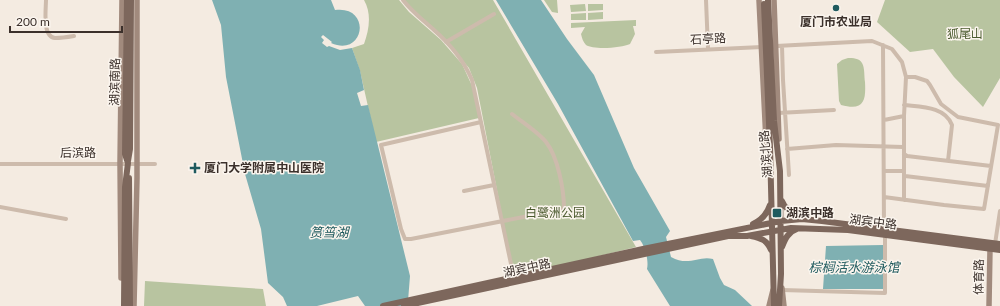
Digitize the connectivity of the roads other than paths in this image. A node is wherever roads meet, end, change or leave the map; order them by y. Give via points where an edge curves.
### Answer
1 (46, 0) edge
2 (122, 0) edge
3 (127, 0) edge
4 (131, 0) edge
5 (137, 0) edge
6 (403, 0) edge
7 (706, 0) edge
8 (774, 0) edge
9 (763, 1) edge
10 (494, 14) dead end
11 (74, 36) dead end
12 (446, 42) junction
13 (883, 45) junction
14 (776, 46) junction
15 (782, 46) junction
16 (762, 47) junction
17 (708, 50) junction
18 (656, 52) dead end
19 (906, 77) junction
20 (904, 105) junction
21 (834, 110) dead end
22 (778, 113) junction
23 (785, 113) junction
24 (512, 114) dead end
25 (904, 116) junction
26 (884, 120) junction
27 (481, 122) junction
28 (770, 147) junction
29 (884, 147) junction
30 (903, 147) junction
31 (787, 149) junction
32 (904, 154) junction
33 (948, 161) junction
34 (120, 163) junction
35 (128, 163) junction
36 (136, 163) junction
37 (0, 164) edge
38 (156, 164) dead end
39 (991, 166) junction
40 (884, 171) junction
41 (780, 172) junction
42 (905, 174) junction
43 (788, 175) dead end
44 (494, 185) junction
45 (988, 186) junction
46 (464, 191) dead end
47 (884, 197) junction
48 (780, 198) junction
49 (904, 200) junction
50 (771, 201) junction
51 (0, 207) edge
52 (1000, 211) edge
53 (66, 219) dead end
54 (802, 219) junction
55 (502, 221) junction
56 (781, 221) junction
57 (772, 223) junction
58 (745, 228) junction
59 (799, 228) junction
60 (780, 230) junction
61 (773, 231) junction
62 (884, 232) junction
63 (747, 236) junction
64 (998, 244) edge
65 (671, 245) junction
66 (990, 249) junction
67 (1000, 250) edge
68 (780, 253) junction
69 (773, 255) junction
70 (781, 274) junction
71 (515, 279) junction
72 (773, 290) junction
73 (782, 290) junction
74 (415, 301) junction
75 (123, 306) edge
76 (130, 306) edge
77 (134, 306) edge
78 (383, 306) edge
79 (404, 306) edge
80 (769, 306) edge
81 (774, 306) edge
82 (779, 306) edge
83 (784, 306) edge
84 (989, 306) edge

1 - 11 street via 46,30 49,35 54,38
2 - 34 main road
3 - 35 main road, 湖滨南路 via 125,154
4 - 35 main road, 湖滨南路
5 - 36 main road
6 - 12 street
7 - 17 street
8 - 14 main road
9 - 16 main road
9 - 28 main road, 湖滨北路
9 - 41 main road, 湖滨北路
10 - 12 street
12 - 27 street via 466,67 474,88
13 - 15 street via 872,41
13 - 19 street via 898,55
13 - 26 street
14 - 15 street
14 - 22 main road
15 - 23 street
16 - 17 street, 石亭路
16 - 28 main road via 766,141
17 - 18 street, 石亭路
19 - 20 street
19 - 39 street via 927,81 941,104 958,117 998,125
20 - 25 street
20 - 33 street via 936,110 950,120 952,125
21 - 23 street
22 - 23 street
22 - 41 main road
23 - 31 street
24 - 55 street via 546,142 560,178 564,209
25 - 26 street
25 - 30 street
26 - 29 street
27 - 44 street
27 - 55 street via 381,145 405,239
28 - 50 main road, 湖滨北路
29 - 30 street
29 - 31 street via 836,145
29 - 40 street
30 - 32 street
31 - 43 street
32 - 33 street
32 - 42 street
33 - 39 street
34 - 35 street, 后滨路
34 - 37 street, 后滨路
34 - 75 main road
35 - 36 street, 后滨路
35 - 75 main road, 湖滨南路 via 125,187
35 - 76 main road, 湖滨南路
36 - 38 street, 后滨路
36 - 77 main road
39 - 45 street
40 - 42 street
40 - 47 street
41 - 48 main road, 湖滨北路
42 - 45 street
42 - 49 street
44 - 46 street
44 - 55 street
45 - 49 street via 984,209
47 - 49 street
47 - 62 street
48 - 54 main road via 784,207
48 - 56 main road, 湖滨北路
50 - 57 main road, 湖滨北路
50 - 58 main road via 769,210 762,219
51 - 53 street
52 - 64 street
54 - 56 main road
54 - 62 main road
55 - 71 street
56 - 57 main road
56 - 60 main road, 湖滨北路
57 - 58 main road
57 - 61 main road, 湖滨北路
58 - 65 main road
59 - 60 main road, 湖宾中路
59 - 62 main road, 湖宾中路
59 - 68 main road via 786,237
60 - 61 main road, 湖宾中路
60 - 68 main road, 湖滨北路
61 - 63 main road, 湖宾中路
61 - 69 main road, 湖滨北路
62 - 64 main road
62 - 66 main road, 湖宾中路
62 - 73 street via 885,293
63 - 65 main road, 湖宾中路 via 728,236
63 - 69 main road via 765,240
64 - 66 street
65 - 71 main road, 湖宾中路
66 - 67 main road, 湖宾中路
66 - 84 main road, 体育路
68 - 70 main road, 湖滨北路
69 - 72 main road, 湖滨北路
70 - 73 main road
70 - 82 main road, 湖滨北路
71 - 74 main road, 湖宾中路
72 - 80 main road
72 - 81 main road, 湖滨北路
73 - 83 main road
74 - 78 main road
74 - 79 main road

